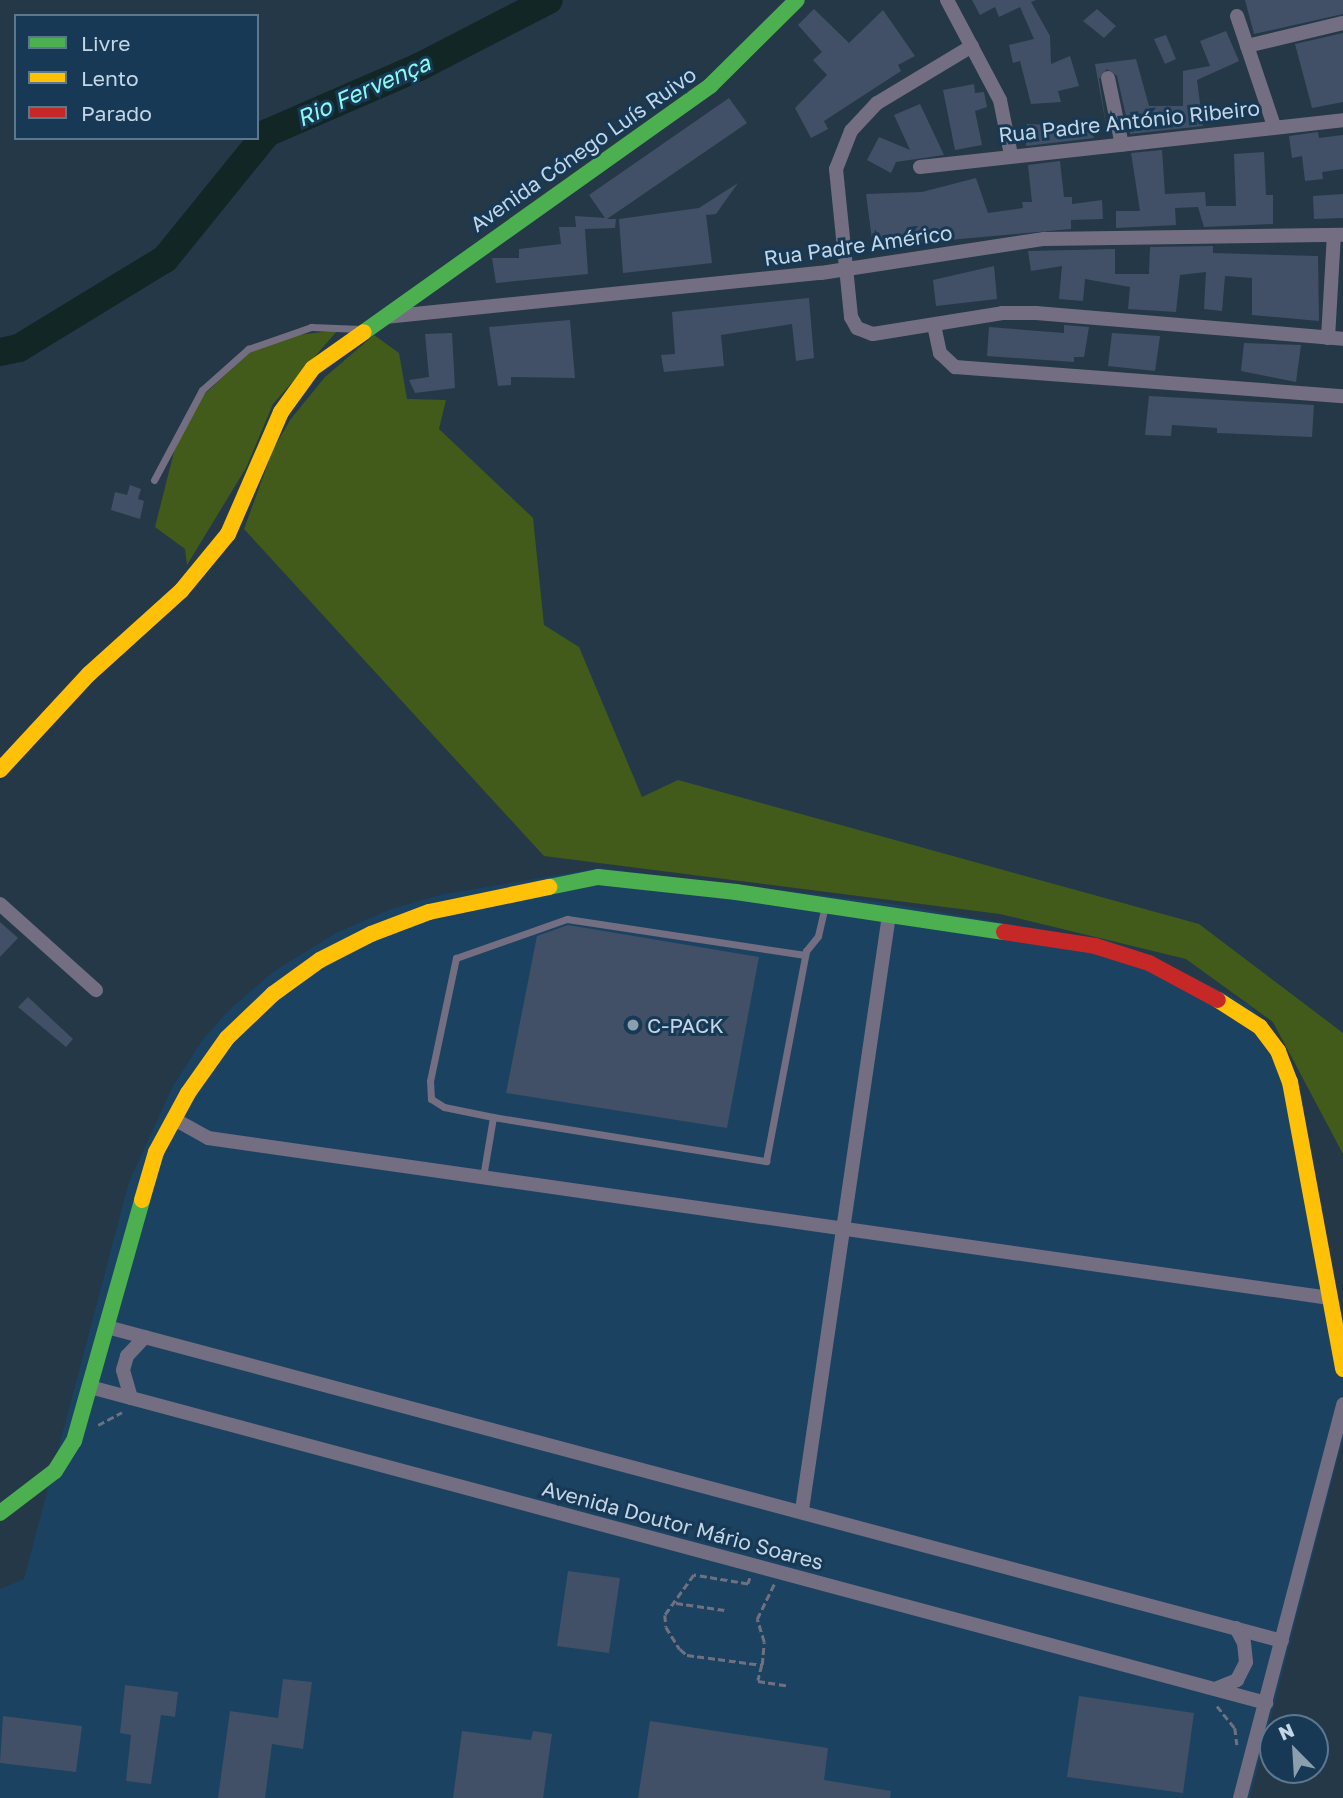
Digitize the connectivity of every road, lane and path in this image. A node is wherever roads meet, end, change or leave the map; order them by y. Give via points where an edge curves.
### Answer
1 (797, 0) edge
2 (947, 0) edge
3 (1237, 16) dead end
4 (1343, 23) edge
5 (972, 46) junction
6 (1247, 46) junction
7 (1108, 78) dead end
8 (1343, 120) edge
9 (1275, 126) junction
10 (1122, 145) junction
11 (1011, 155) junction
12 (920, 167) dead end
13 (1338, 235) edge
14 (849, 268) junction
15 (380, 317) junction
16 (934, 325) junction
17 (362, 330) junction
18 (1336, 338) edge
19 (1343, 396) edge
20 (153, 480) dead end
21 (0, 770) edge
22 (0, 904) edge
23 (825, 905) junction
24 (889, 915) junction
25 (805, 955) junction
26 (96, 990) dead end
27 (493, 1117) junction
28 (174, 1119) junction
29 (483, 1177) junction
30 (843, 1230) junction
31 (1330, 1298) junction
32 (107, 1326) junction
33 (145, 1337) junction
34 (1343, 1369) edge
35 (90, 1387) junction
36 (1343, 1404) edge
37 (129, 1405) junction
38 (93, 1432) dead end
39 (802, 1510) junction
40 (0, 1513) edge
41 (736, 1574) dead end
42 (750, 1578) junction
43 (774, 1584) junction
44 (788, 1588) dead end
45 (676, 1603) junction
46 (724, 1610) dead end
47 (1236, 1628) junction
48 (1282, 1641) junction
49 (761, 1665) junction
50 (789, 1686) dead end
51 (1211, 1695) junction
52 (1266, 1703) junction
53 (1237, 1751) dead end
54 (1240, 1798) edge

1 - 15 street, Avenida Cónego Luís Ruivo via 710,86
2 - 5 street
3 - 6 street
4 - 6 street
5 - 11 street via 1000,100
5 - 14 street via 877,103 851,131 836,169
6 - 9 street
7 - 10 street
8 - 9 street, Rua Padre António Ribeiro
9 - 10 street, Rua Padre António Ribeiro
10 - 11 street, Rua Padre António Ribeiro
11 - 12 street, Rua Padre António Ribeiro
13 - 14 street, Rua Padre Américo via 1044,239
13 - 18 street
14 - 15 street, Rua Padre Américo
14 - 16 street via 851,317 857,328 873,334
15 - 17 street, Avenida Cónego Luís Ruivo
16 - 18 street via 1002,313 1036,313
16 - 19 street via 940,353 955,367
17 - 20 lane via 311,327 248,349 202,390
17 - 21 street, Avenida Cónego Luís Ruivo via 335,348 296,388 228,534 181,592 89,674
22 - 26 street
23 - 24 street
23 - 25 lane via 818,936
23 - 28 street via 597,877 429,912 320,960 273,994 227,1038
24 - 30 street
24 - 31 street via 1122,952 1234,1008 1260,1027 1278,1051 1290,1082
25 - 27 lane via 766,1161
25 - 27 lane via 567,919 456,958 429,1081 431,1099 444,1107
27 - 29 lane
28 - 29 street via 208,1138
28 - 32 street via 142,1194
29 - 30 street
30 - 31 street
30 - 39 street
31 - 34 street
32 - 33 street
32 - 35 street
33 - 37 street via 127,1356 123,1370
33 - 39 street
35 - 37 street, Avenida Doutor Mário Soares
35 - 40 street via 66,1457
36 - 48 street
37 - 38 path
37 - 51 street, Avenida Doutor Mário Soares
39 - 47 street
41 - 42 path
42 - 43 path
42 - 45 path via 748,1584 694,1575
43 - 44 path
43 - 49 path via 757,1619 764,1642
45 - 46 path
45 - 49 path via 665,1615 666,1628 687,1655
47 - 48 street
47 - 51 street via 1244,1643 1243,1671 1237,1680
48 - 52 street
49 - 50 path via 758,1681
51 - 52 street, Avenida Doutor Mário Soares
51 - 53 path via 1235,1728
52 - 54 street

